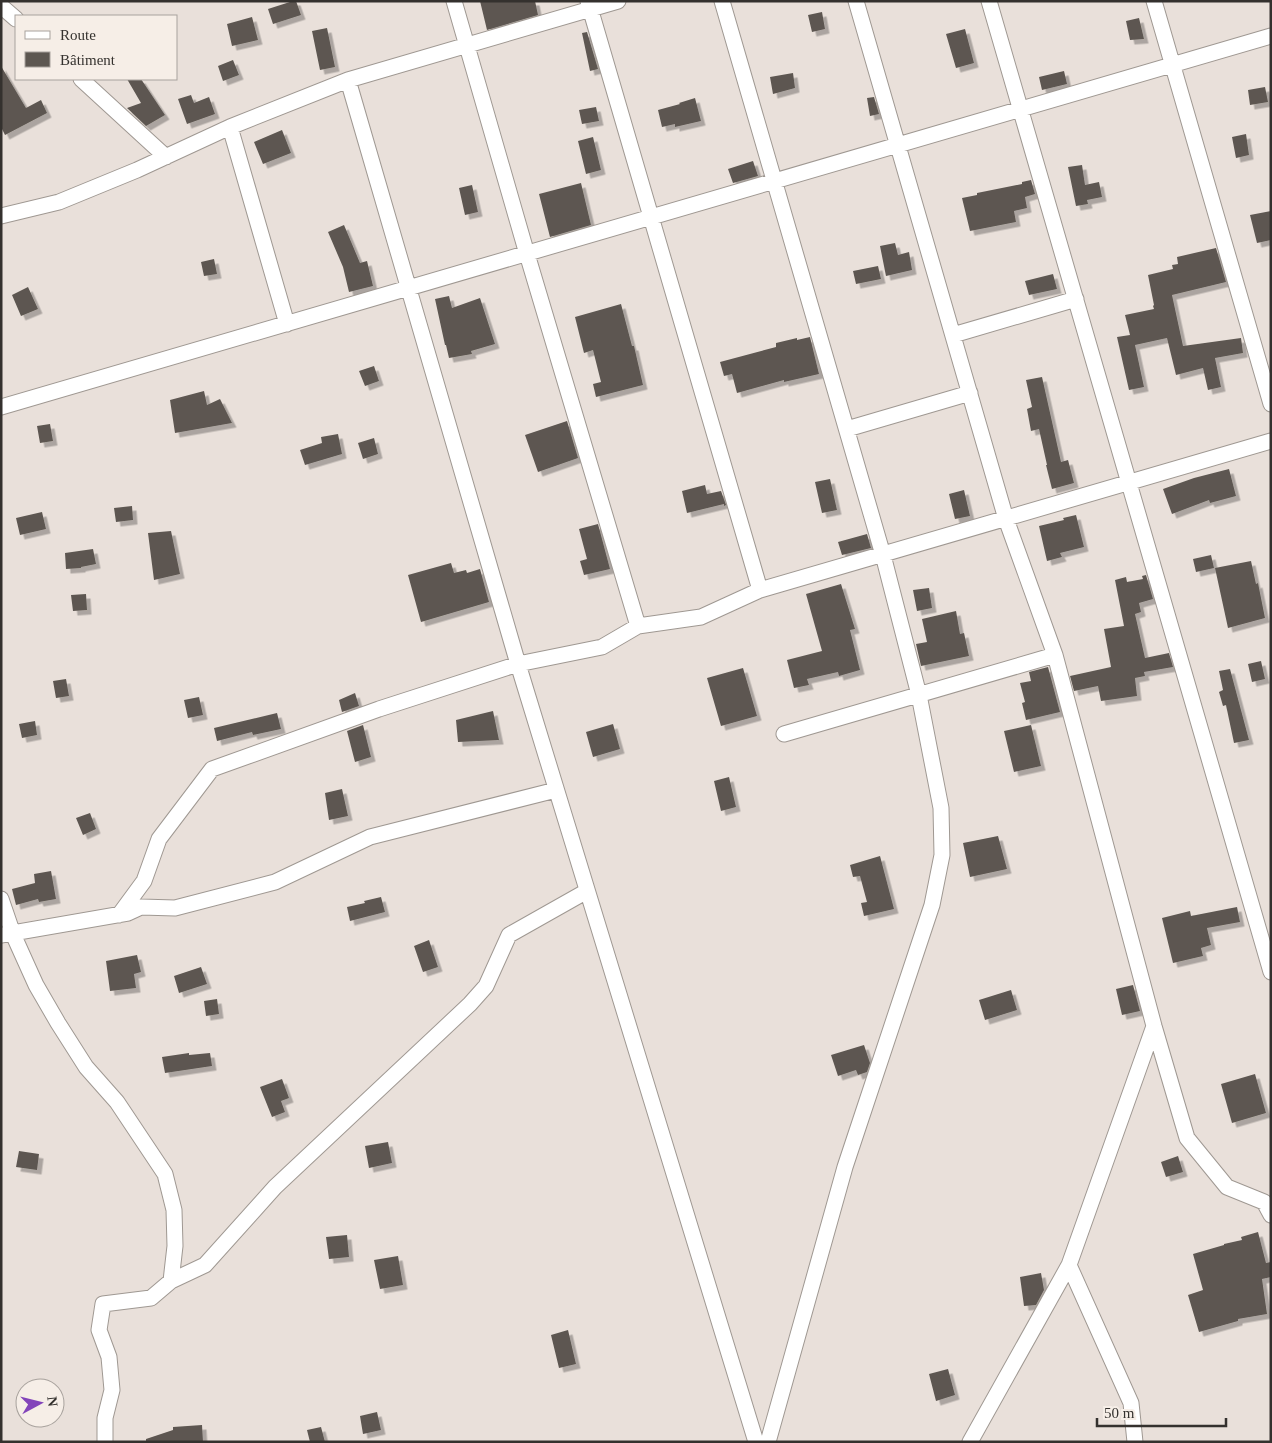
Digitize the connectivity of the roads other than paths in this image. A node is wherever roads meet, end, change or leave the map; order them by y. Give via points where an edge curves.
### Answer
1 (454, 1) edge
2 (618, 1) edge
3 (722, 1) edge
4 (856, 1) edge
5 (990, 1) edge
6 (1154, 1) edge
7 (589, 5) edge
8 (1, 6) edge
9 (15, 18) edge
10 (1271, 36) edge
11 (466, 46) junction
12 (1172, 65) junction
13 (82, 80) edge
14 (348, 80) junction
15 (1021, 109) junction
16 (230, 127) junction
17 (898, 145) junction
18 (166, 157) junction
19 (775, 181) junction
20 (1, 216) edge
21 (650, 218) junction
22 (527, 254) junction
23 (409, 288) junction
24 (1076, 299) junction
25 (287, 324) junction
26 (953, 335) junction
27 (970, 394) junction
28 (1271, 404) edge
29 (1, 407) edge
30 (847, 430) junction
31 (1271, 442) edge
32 (1129, 483) junction
33 (1006, 519) junction
34 (883, 555) junction
35 (760, 590) junction
36 (638, 626) junction
37 (1055, 655) junction
38 (518, 664) junction
39 (919, 695) junction
40 (784, 734) dead end
41 (556, 790) junction
42 (587, 891) junction
43 (1, 900) edge
44 (119, 915) junction
45 (7, 935) edge
46 (1271, 972) edge
47 (1154, 1026) junction
48 (1271, 1215) edge
49 (1069, 1265) junction
50 (171, 1281) junction
51 (105, 1442) edge
52 (756, 1442) edge
53 (768, 1442) edge
54 (970, 1442) edge
55 (1135, 1442) edge

1 - 11 street
2 - 7 street
3 - 19 street
4 - 17 street
5 - 15 street
6 - 12 street
7 - 11 street
7 - 21 street
8 - 9 street
10 - 12 street
11 - 14 street
11 - 22 street
12 - 15 street
12 - 28 street
13 - 18 street
14 - 16 street
14 - 23 street
15 - 17 street
15 - 24 street
16 - 18 street
16 - 25 street
17 - 19 street
17 - 26 street
18 - 20 street via 58,202
19 - 21 street
19 - 30 street
21 - 22 street
21 - 35 street
22 - 23 street
22 - 36 street
23 - 25 street
23 - 38 street
24 - 26 street
24 - 32 street
25 - 29 street
26 - 27 street
27 - 30 street
27 - 33 street
30 - 34 street
31 - 32 street
32 - 33 street
32 - 46 street
33 - 34 street
33 - 37 street
34 - 35 street
34 - 39 street
35 - 36 street via 701,617
36 - 38 street via 602,647
37 - 39 street
37 - 47 street
38 - 41 street
38 - 44 street via 212,769 159,839 144,881
39 - 40 street
39 - 53 street via 941,808 939,872 932,905 845,1167
41 - 42 street
41 - 44 street via 370,837 276,882 175,908 141,907
42 - 50 street via 509,935 486,986 470,1004 275,1187 205,1265
42 - 52 street
43 - 45 street
44 - 45 street
45 - 50 street via 62,1031 86,1067 117,1102 165,1174 174,1210 175,1246
47 - 48 street via 1188,1138 1227,1187 1264,1202
47 - 49 street
49 - 54 street
49 - 55 street via 1131,1402
50 - 51 street via 151,1298 103,1304 99,1330 109,1357 112,1390 105,1418

